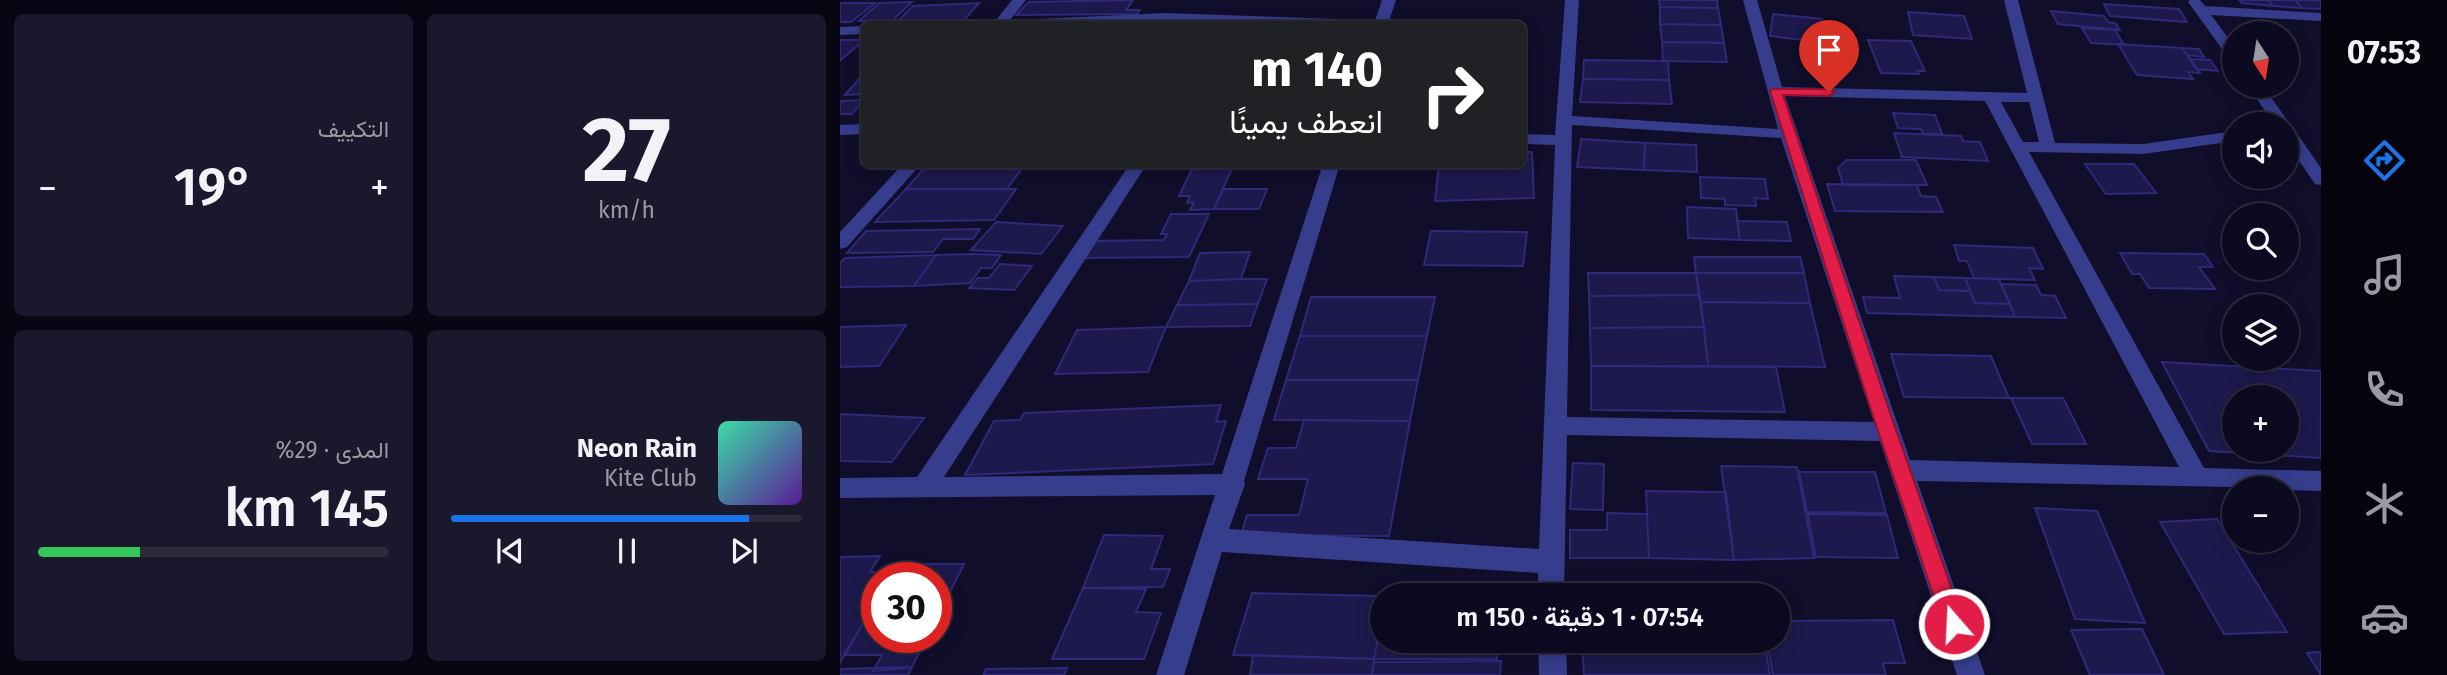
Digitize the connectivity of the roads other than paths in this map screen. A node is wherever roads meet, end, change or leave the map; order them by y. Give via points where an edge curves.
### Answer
1 (1019, 0) edge
2 (1175, 0) edge
3 (1389, 0) edge
4 (1572, 0) edge
5 (1750, 0) edge
6 (2011, 0) edge
7 (2198, 5) edge
8 (1165, 17) junction
9 (2321, 17) edge
10 (1002, 21) edge
11 (1082, 21) edge
12 (1279, 21) edge
13 (1382, 21) edge
14 (861, 30) edge
15 (840, 31) edge
16 (2222, 39) edge
17 (1776, 91) junction
18 (1990, 96) junction
19 (2035, 98) junction
20 (1565, 120) junction
21 (2042, 127) junction
22 (861, 129) edge
23 (840, 130) edge
24 (1788, 134) junction
25 (2222, 138) edge
26 (1526, 139) edge
27 (1563, 140) junction
28 (2017, 147) junction
29 (2048, 147) junction
30 (2078, 148) junction
31 (2299, 148) edge
32 (910, 168) edge
33 (1136, 168) edge
34 (1331, 168) edge
35 (2321, 180) edge
36 (840, 243) edge
37 (1555, 426) junction
38 (1887, 432) junction
39 (1901, 470) junction
40 (2197, 477) junction
41 (2321, 481) edge
42 (1233, 484) junction
43 (840, 488) edge
44 (923, 488) junction
45 (1214, 540) junction
46 (1550, 562) junction
47 (1551, 583) edge
48 (1552, 653) edge
49 (1170, 675) edge
50 (1553, 675) edge
51 (1971, 675) edge

1 - 10 street
2 - 8 street
3 - 13 street
4 - 20 street
5 - 17 street
6 - 19 street
7 - 9 street
7 - 16 street
8 - 11 street
8 - 12 street
14 - 15 street
17 - 18 street
17 - 24 street
18 - 19 street
18 - 21 street
18 - 28 street
19 - 21 street
20 - 24 street
20 - 27 street
21 - 29 street
21 - 30 street
22 - 23 street
24 - 38 street
25 - 30 street via 2143,149
26 - 27 street
27 - 37 street
28 - 29 street
28 - 40 street
29 - 30 street
31 - 35 street
32 - 36 street
33 - 44 street
34 - 42 street
37 - 38 street
37 - 46 street
38 - 39 street
39 - 40 street
39 - 51 street
40 - 41 street
42 - 44 street
42 - 45 street
43 - 44 street
45 - 46 street
45 - 49 street
46 - 47 street
48 - 50 street

